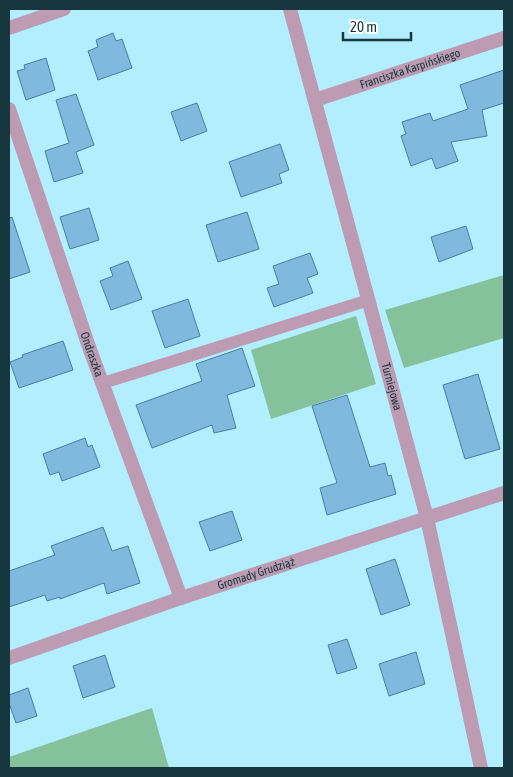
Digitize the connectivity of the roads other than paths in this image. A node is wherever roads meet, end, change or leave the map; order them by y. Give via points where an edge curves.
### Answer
1 (64, 9) edge
2 (290, 9) edge
3 (9, 28) edge
4 (504, 38) edge
5 (315, 100) junction
6 (9, 109) edge
7 (368, 300) junction
8 (103, 383) junction
9 (504, 493) edge
10 (427, 518) junction
11 (181, 598) junction
12 (9, 658) edge
13 (481, 768) edge

1 - 3 street
2 - 5 street, Turniejowa
4 - 5 street, Franciszka Karpińskiego
5 - 7 street, Turniejowa
6 - 8 street, Ondraszka
7 - 8 lane
7 - 10 street, Turniejowa
8 - 11 street, Ondraszka
9 - 10 street, Gromady Grudziąż
10 - 11 street, Gromady Grudziąż
10 - 13 street, Turniejowa
11 - 12 street, Gromady Grudziąż

